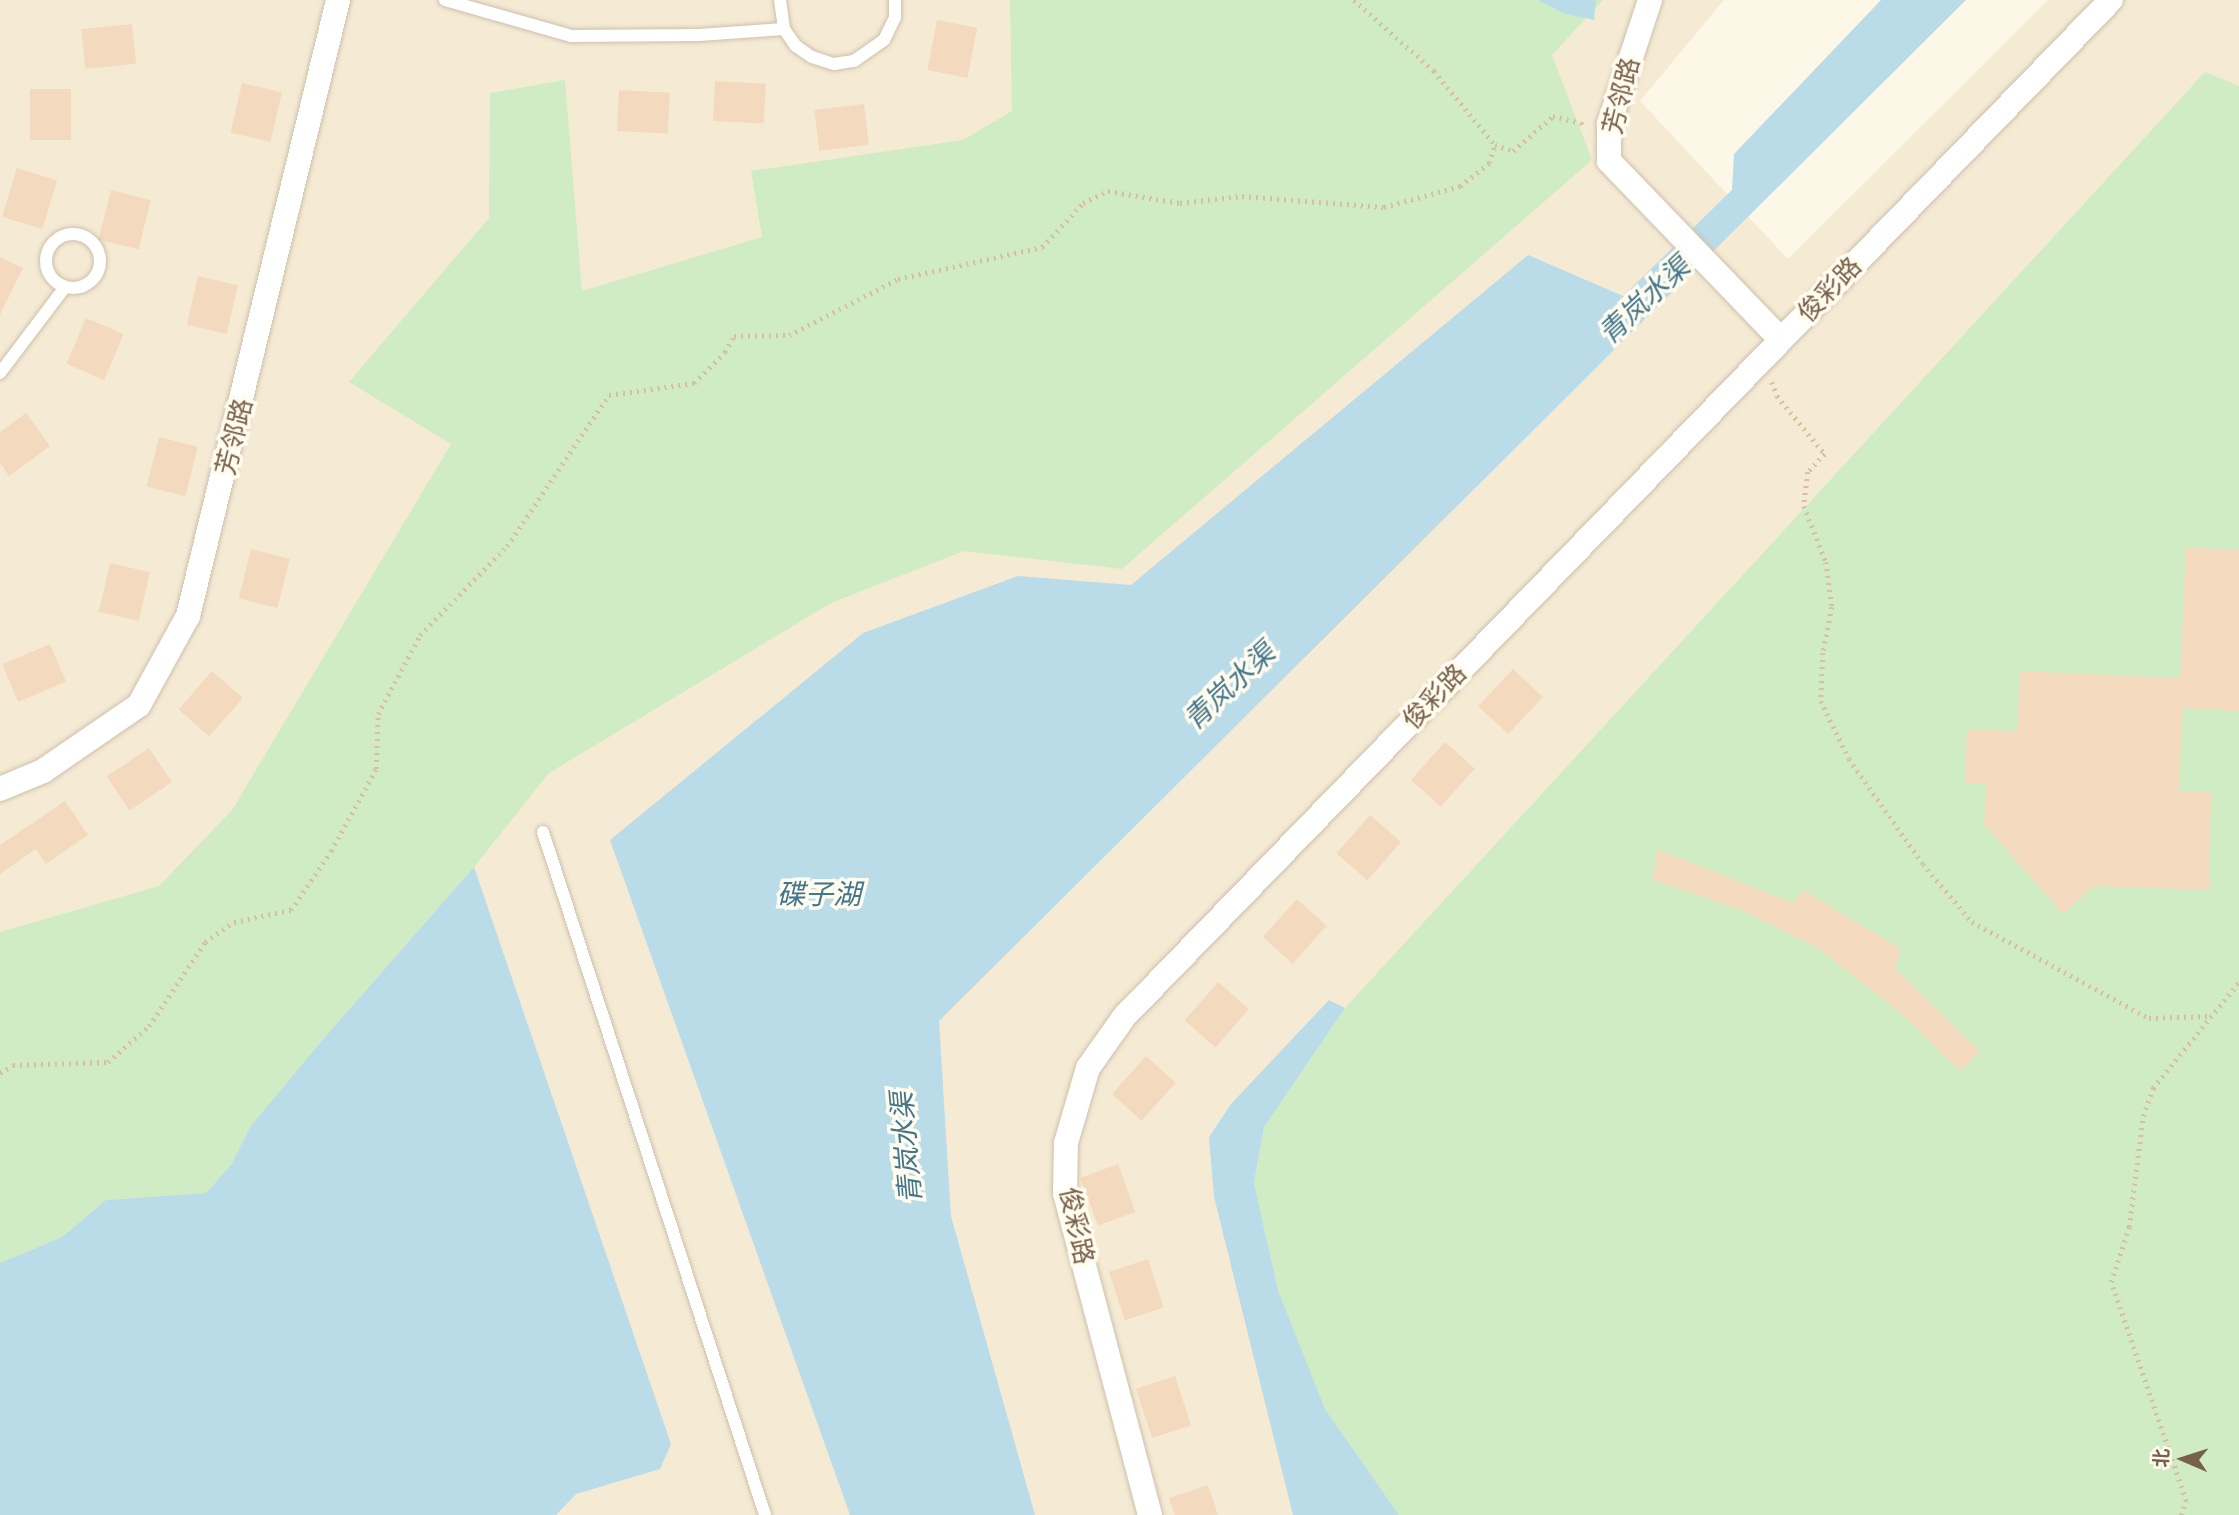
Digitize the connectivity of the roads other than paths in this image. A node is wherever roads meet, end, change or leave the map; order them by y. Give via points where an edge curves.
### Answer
1 (338, 0) edge
2 (445, 0) edge
3 (780, 0) edge
4 (895, 0) edge
5 (1650, 0) edge
6 (2111, 0) edge
7 (784, 29) junction
8 (65, 287) junction
9 (1782, 340) junction
10 (0, 373) edge
11 (0, 789) edge
12 (543, 832) dead end
13 (765, 1515) edge
14 (1150, 1515) edge

1 - 11 street, 芳邻路 via 188,616 139,705 43,771
2 - 7 lane via 571,36
3 - 7 lane
4 - 7 lane via 894,17 884,40 854,61 834,64 812,57 796,46
5 - 9 street, 芳邻路 via 1609,124 1609,161 1741,303
6 - 9 street, 俊彩路
8 - 8 lane via 84,286 99,268 97,248 84,236 68,234 56,239 46,254 48,273
8 - 10 lane
9 - 14 street, 俊彩路 via 1124,1017 1088,1068 1066,1143 1065,1193
12 - 13 lane

